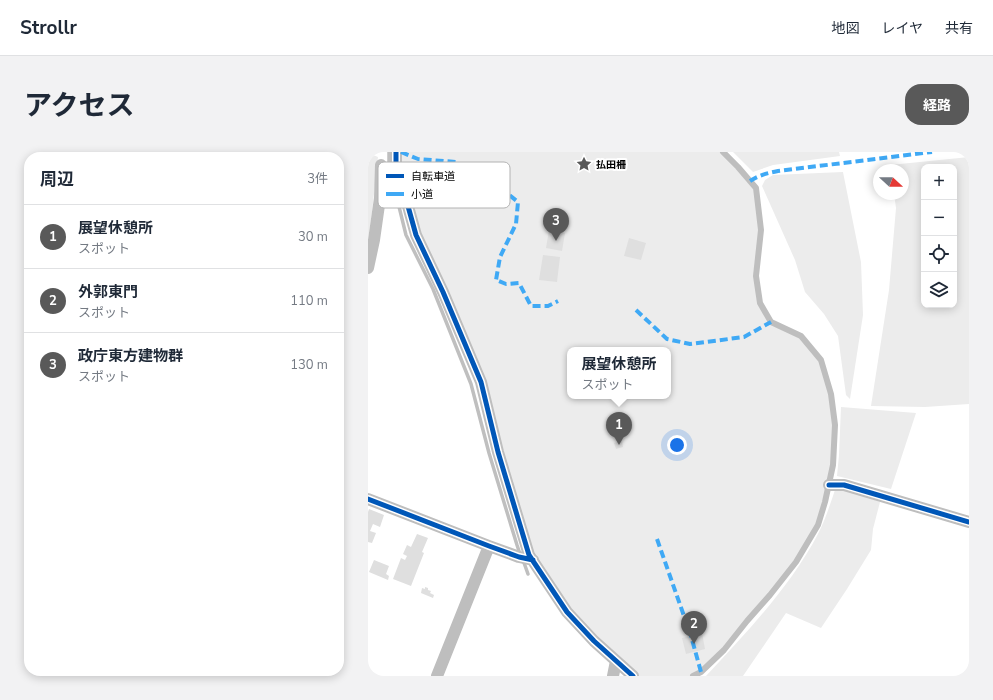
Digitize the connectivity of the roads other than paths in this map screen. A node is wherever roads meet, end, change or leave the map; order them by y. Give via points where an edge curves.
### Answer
1 (723, 152) edge
2 (379, 208) edge
3 (408, 208) edge
4 (368, 268) edge
5 (829, 485) junction
6 (368, 499) edge
7 (969, 522) edge
8 (489, 546) junction
9 (532, 560) junction
10 (616, 661) junction
11 (437, 676) edge
12 (613, 676) edge
13 (633, 676) edge
14 (694, 676) edge

1 - 5 lane via 756,188 761,230 756,276 760,303 771,322 801,336 821,360 831,394 835,425
2 - 4 street
3 - 9 street via 416,235 481,382 498,452
5 - 7 street via 844,485
5 - 14 lane via 818,525 796,562 724,650
6 - 8 street
8 - 9 street
8 - 11 street
9 - 10 street via 568,612 594,642
10 - 12 street
10 - 13 street

